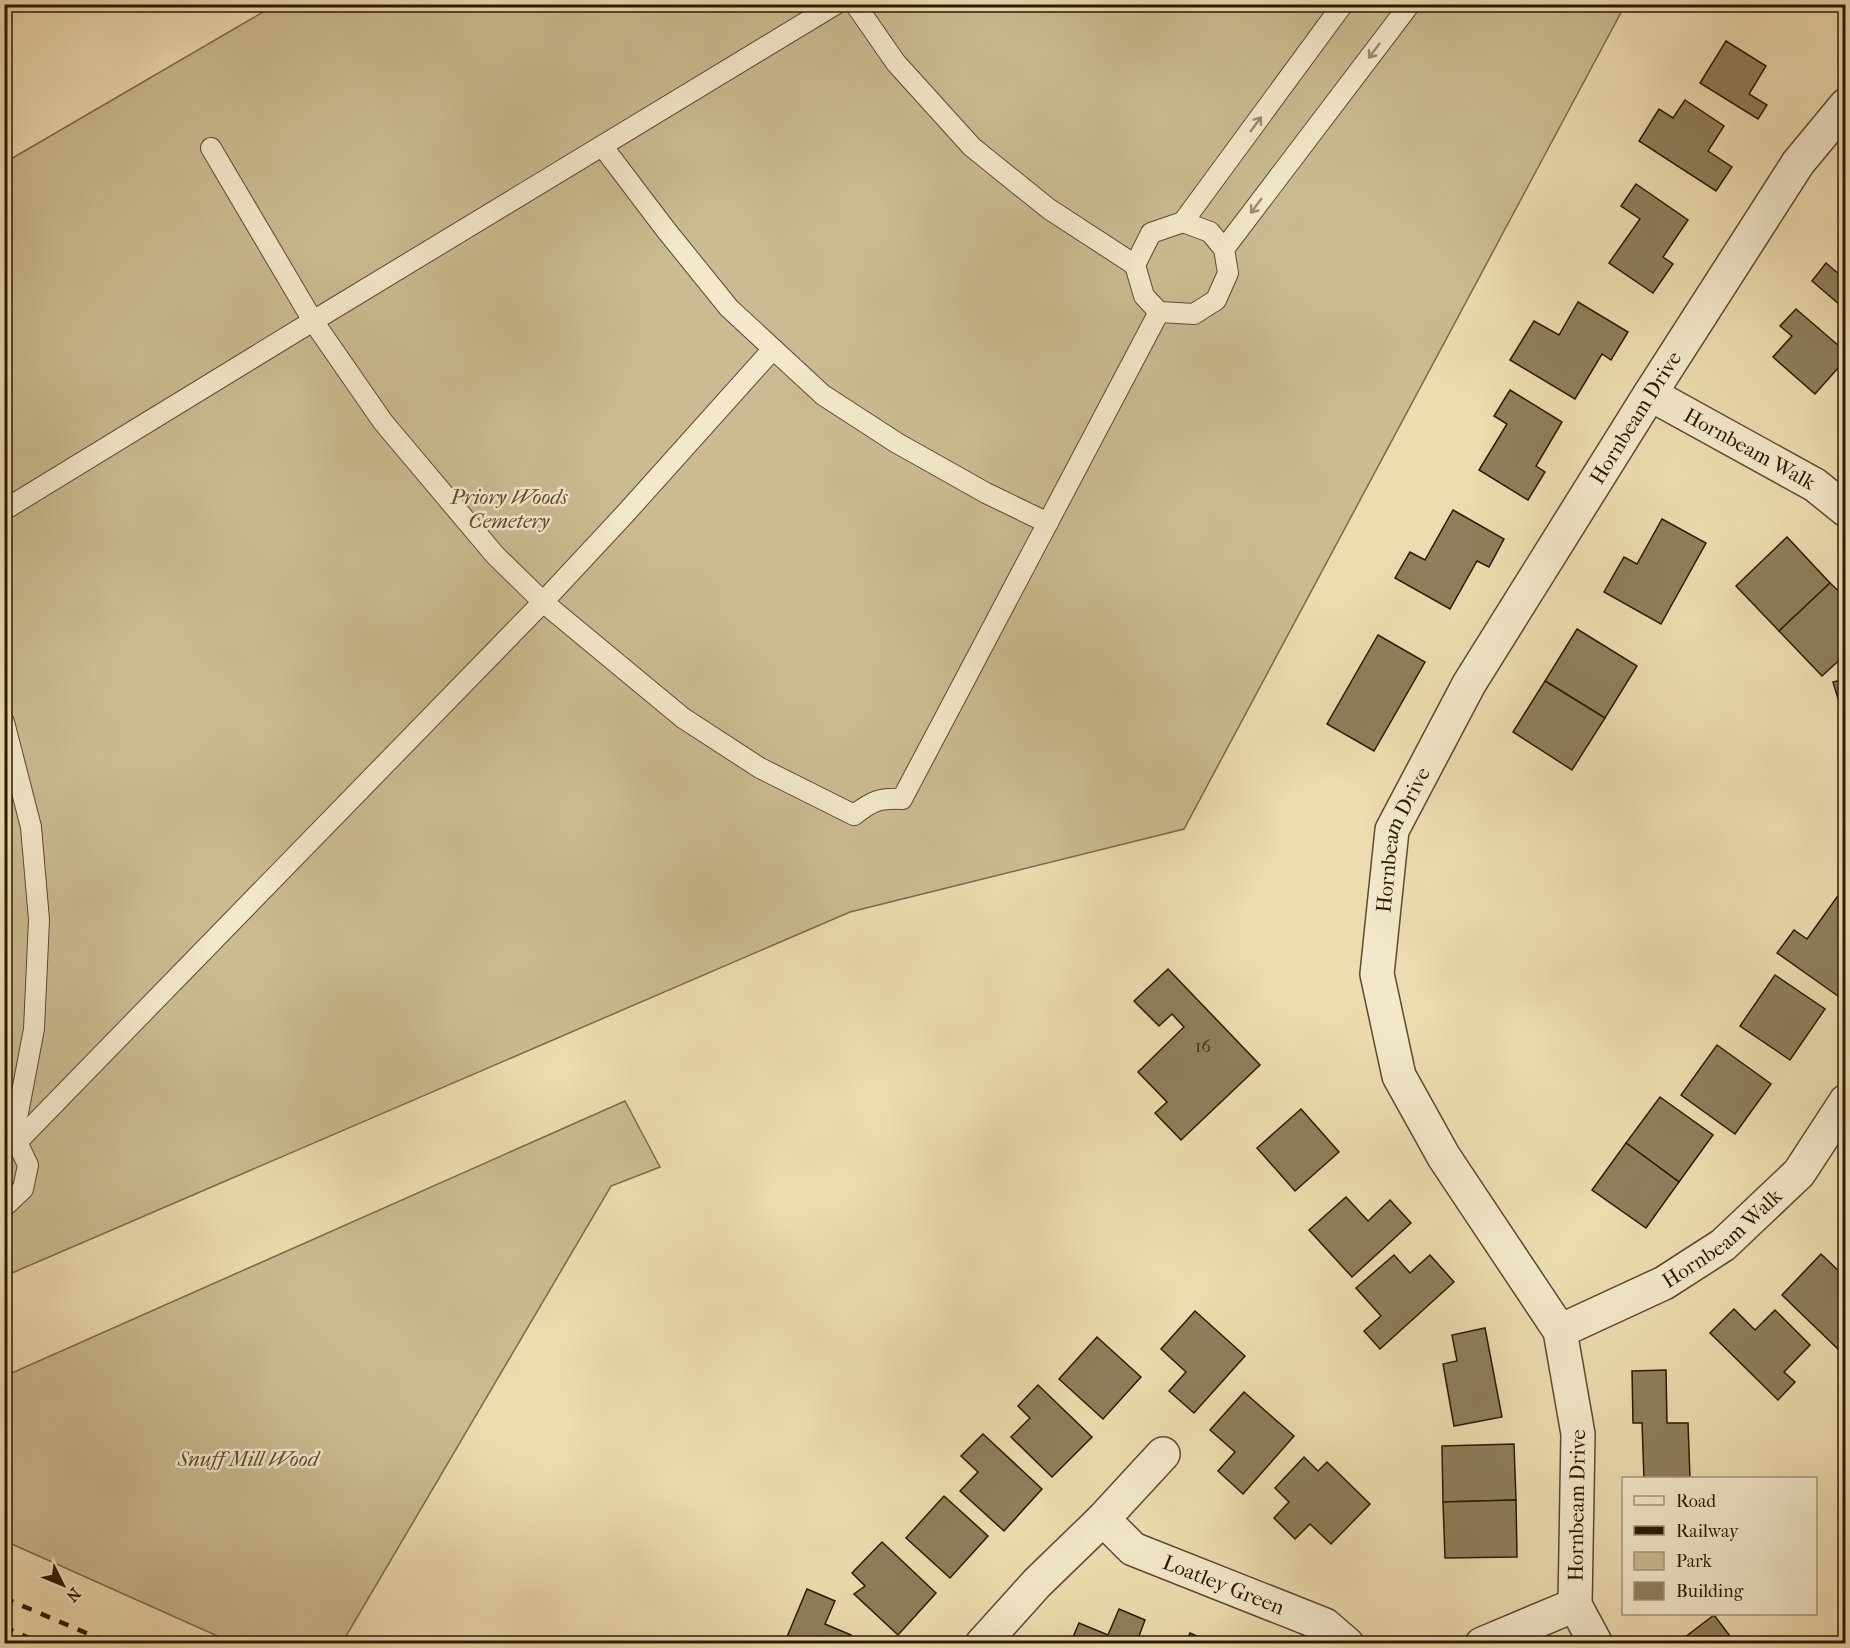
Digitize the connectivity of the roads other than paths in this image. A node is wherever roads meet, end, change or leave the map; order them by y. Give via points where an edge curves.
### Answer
1 (836, 4) edge
2 (855, 4) edge
3 (1343, 4) edge
4 (1410, 4) edge
5 (1845, 105) edge
6 (603, 147) junction
7 (211, 148) dead end
8 (1184, 222) junction
9 (1224, 249) junction
10 (1135, 265) junction
11 (1159, 312) junction
12 (313, 321) junction
13 (773, 349) junction
14 (1650, 394) junction
15 (4, 510) edge
16 (1845, 510) edge
17 (1048, 523) junction
18 (543, 602) junction
19 (4, 722) edge
20 (1845, 1101) edge
21 (9, 1135) edge
22 (4, 1207) edge
23 (1560, 1331) junction
24 (1163, 1454) dead end
25 (1103, 1519) junction
26 (1575, 1605) junction
27 (982, 1644) edge
28 (1347, 1644) edge
29 (1482, 1644) edge
30 (1596, 1644) edge

1 - 6 lane
2 - 10 lane via 896,63 972,147 1048,209
8 -> 3 lane
4 -> 9 lane
5 - 14 street, Hornbeam Drive via 1798,163
6 - 12 lane
6 - 13 lane via 729,308
7 - 12 lane
8 - 9 lane via 1210,232
8 - 10 lane via 1151,233
9 - 11 lane via 1228,273 1216,300 1194,314
10 - 11 lane via 1144,296
11 - 17 lane
12 - 15 lane
12 - 18 lane via 391,431 495,555
13 - 17 lane via 824,395 897,443
13 - 18 lane
14 - 16 street, Hornbeam Walk via 1815,484
14 - 23 street, Hornbeam Drive via 1469,684 1392,830 1377,974 1399,1076 1444,1157
17 - 18 lane via 902,798 883,798 854,815 760,768 683,718
18 - 21 lane
19 - 21 lane via 30,827 39,920 34,1029 18,1113
20 - 23 street, Hornbeam Walk via 1799,1173 1723,1245 1664,1283
21 - 22 lane via 28,1165 22,1189
23 - 26 street, Hornbeam Drive via 1578,1434
24 - 25 street
25 - 27 street via 1037,1582
25 - 28 street, Loatley Green via 1133,1549 1325,1625
26 - 29 street
26 - 30 street, Hornbeam Drive

